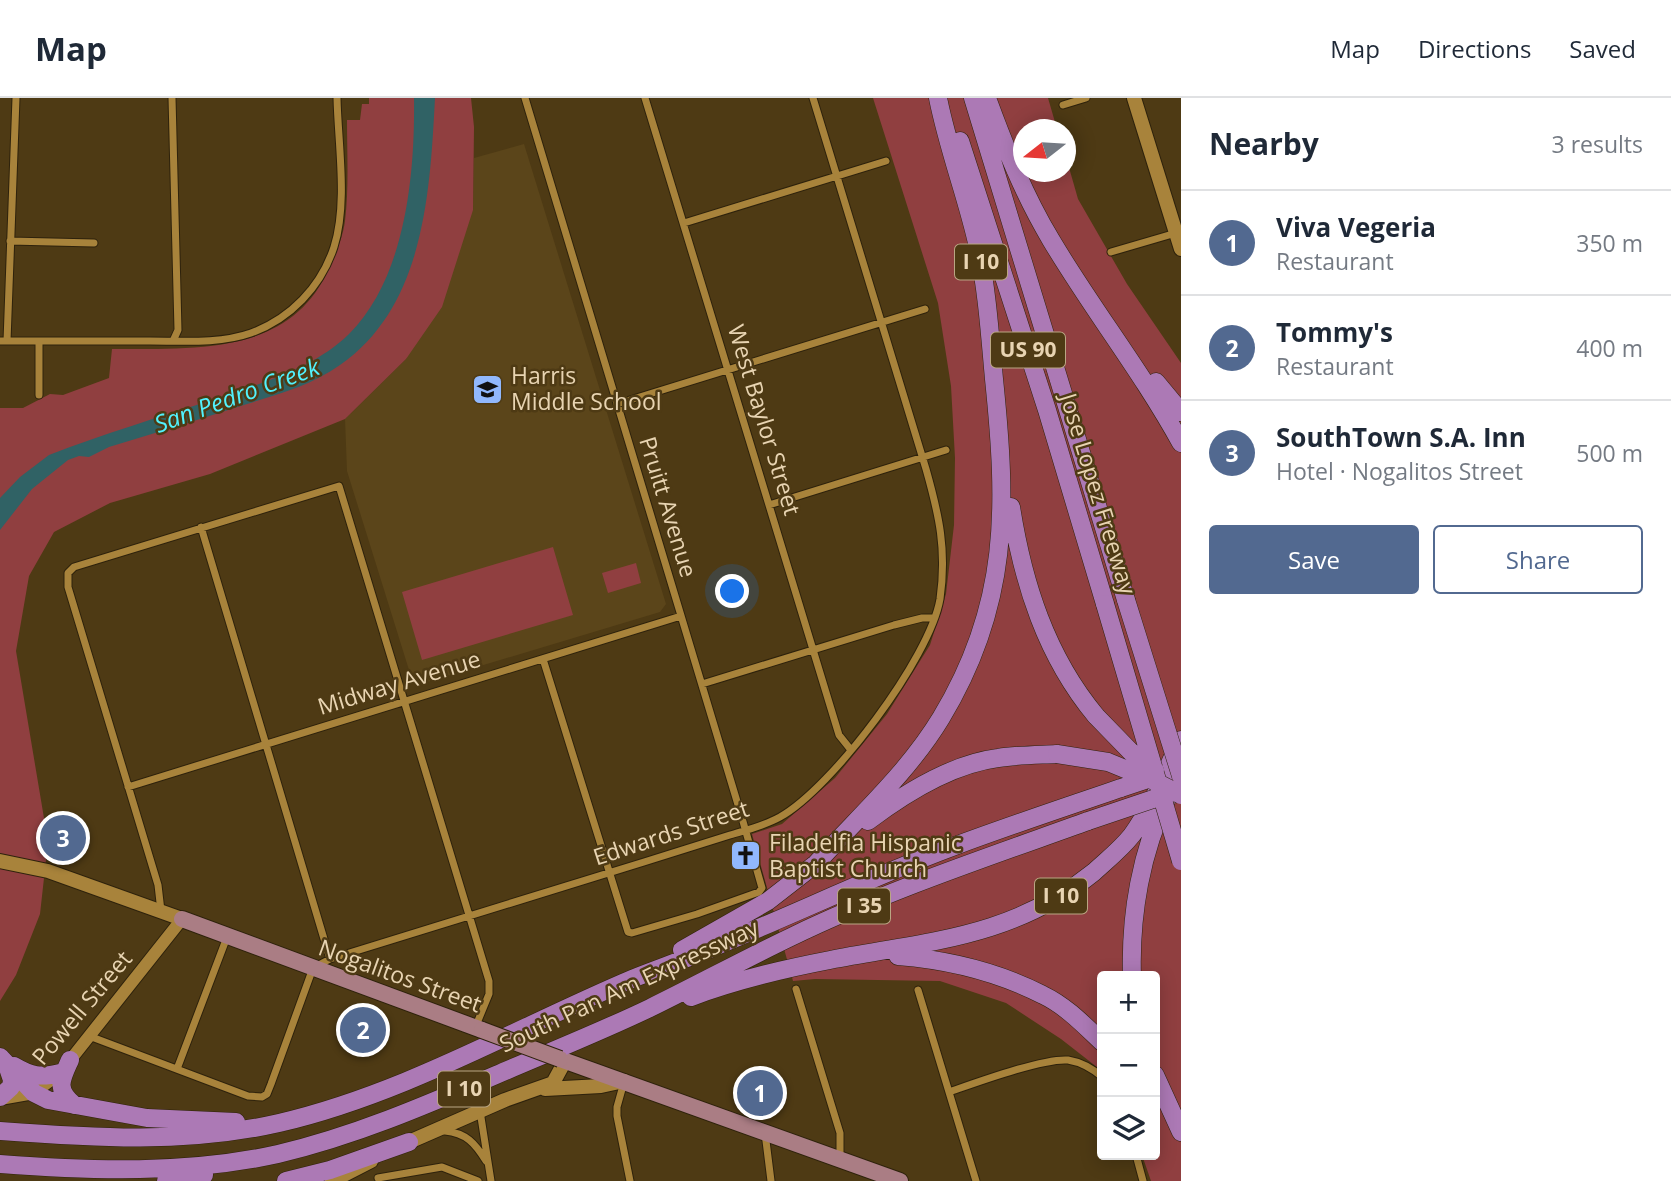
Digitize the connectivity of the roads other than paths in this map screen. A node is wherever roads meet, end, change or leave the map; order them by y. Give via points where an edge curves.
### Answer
1 (16, 98) edge
2 (172, 98) edge
3 (337, 98) edge
4 (525, 98) edge
5 (646, 98) edge
6 (813, 98) edge
7 (938, 98) edge
8 (946, 98) edge
9 (973, 98) edge
10 (987, 98) edge
11 (1086, 98) edge
12 (1135, 98) edge
13 (1063, 105) dead end
14 (886, 161) dead end
15 (836, 177) junction
16 (684, 223) junction
17 (1176, 233) junction
18 (10, 241) junction
19 (94, 243) dead end
20 (1181, 249) edge
21 (1111, 252) dead end
22 (1092, 303) junction
23 (925, 309) dead end
24 (881, 322) junction
25 (4, 341) edge
26 (39, 341) junction
27 (173, 341) junction
28 (728, 369) junction
29 (39, 395) dead end
30 (617, 404) junction
31 (1181, 412) edge
32 (999, 431) junction
33 (1181, 443) edge
34 (946, 450) dead end
35 (922, 457) junction
36 (769, 506) junction
37 (201, 527) junction
38 (681, 616) junction
39 (934, 618) junction
40 (814, 650) junction
41 (543, 659) junction
42 (702, 684) junction
43 (404, 702) junction
44 (1181, 740) edge
45 (265, 744) junction
46 (851, 750) junction
47 (1181, 774) edge
48 (128, 787) junction
49 (1181, 793) edge
50 (746, 830) junction
51 (0, 861) edge
52 (1181, 861) edge
53 (813, 867) junction
54 (610, 873) junction
55 (161, 912) junction
56 (470, 916) junction
57 (181, 919) junction
58 (228, 937) junction
59 (870, 954) junction
60 (330, 958) junction
61 (313, 968) junction
62 (1132, 971) edge
63 (633, 979) junction
64 (796, 989) dead end
65 (918, 990) dead end
66 (648, 1009) junction
67 (478, 1029) junction
68 (88, 1036) junction
69 (1097, 1037) edge
70 (2, 1058) edge
71 (563, 1060) junction
72 (64, 1066) junction
73 (177, 1069) junction
74 (1097, 1073) edge
75 (624, 1081) junction
76 (1160, 1086) edge
77 (541, 1089) junction
78 (949, 1092) junction
79 (34, 1093) junction
80 (0, 1098) edge
81 (74, 1105) junction
82 (480, 1111) junction
83 (1160, 1112) edge
84 (278, 1123) junction
85 (438, 1130) junction
86 (0, 1131) edge
87 (765, 1131) junction
88 (1181, 1132) edge
89 (409, 1142) junction
90 (1181, 1143) edge
91 (276, 1154) junction
92 (840, 1159) junction
93 (1137, 1160) edge
94 (0, 1164) edge
95 (488, 1164) junction
96 (352, 1177) edge
97 (378, 1178) dead end
98 (166, 1181) edge
99 (286, 1181) edge
100 (332, 1181) edge
101 (478, 1181) edge
102 (491, 1181) edge
103 (630, 1181) edge
104 (771, 1181) edge
105 (900, 1181) edge
106 (976, 1181) edge
107 (1143, 1181) edge

1 - 18 street
2 - 27 street via 177,318
3 - 27 street via 340,213 334,247 322,273 292,311 251,333
4 - 30 street, Pruitt Avenue
5 - 16 street, West Baylor Street
6 - 15 street, Edwards Street
7 - 32 highway, I 10 via 981,261
8 - 52 highway, Jose Lopez Freeway / US 90, bridge via 1047,410
9 - 47 highway, Jose Lopez Freeway / US 90, bridge
10 - 22 highway via 1034,208
11 - 13 street
12 - 17 main road
14 - 15 street
15 - 16 street
15 - 24 street, Edwards Street
16 - 28 street, West Baylor Street
17 - 20 main road
17 - 21 street
18 - 19 street
18 - 25 street
22 - 31 highway
22 - 33 highway
23 - 24 street
24 - 28 street
24 - 35 street, Edwards Street
25 - 26 street
26 - 27 street
26 - 29 street
28 - 30 street
28 - 36 street, West Baylor Street
30 - 38 street, Pruitt Avenue
32 - 47 highway, bridge via 1029,590 1057,660 1074,690 1131,752 1158,772
32 - 53 highway, I 10 via 1000,547 986,615 967,668 908,765
34 - 35 street
35 - 36 street
35 - 39 street, Edwards Street via 943,545
36 - 40 street, West Baylor Street
37 - 43 street via 339,486
37 - 45 street
37 - 48 street via 74,567 68,573 68,587
38 - 41 street, Midway Avenue
38 - 42 street, Pruitt Avenue
39 - 40 street via 894,625
39 - 46 street, Edwards Street via 909,670
40 - 42 street
40 - 46 street, West Baylor Street via 839,735
41 - 43 street, Midway Avenue
41 - 54 street
42 - 50 street, Pruitt Avenue
43 - 45 street, Midway Avenue
43 - 56 street
44 - 59 highway, I 10 via 1131,836 1071,890 982,930
45 - 48 street, Midway Avenue
45 - 60 street
46 - 50 street, Edwards Street via 785,814
47 - 62 highway via 1155,824 1145,860 1133,922
47 - 63 highway, South Pan Am Expressway / I 35, bridge via 1121,788 942,851
48 - 55 street via 158,885
49 - 53 highway, bridge via 1108,762 1057,754 995,758 941,776 887,807
49 - 66 highway, South Pan Am Expressway / I 35, bridge via 966,864 793,936
50 - 54 street, Edwards Street
50 - 54 street, Pruitt Avenue via 762,888 697,914 628,932
51 - 55 main road, Nogalitos Street via 48,871
53 - 63 highway, I 10 via 768,901
54 - 56 street, Edwards Street
55 - 57 main road, Nogalitos Street
56 - 60 street, Edwards Street
56 - 67 street via 489,981
57 - 58 main road, Nogalitos Street
57 - 68 street, Powell Street
58 - 61 main road, Nogalitos Street
58 - 73 street
59 - 66 highway, I 10 via 778,971
59 - 69 highway via 944,961 1002,978 1044,995
60 - 61 street, Edwards Street
61 - 67 main road, Nogalitos Street
61 - 73 street via 267,1094 248,1096
63 - 84 highway, South Pan Am Expressway / I 10 via 394,1086
64 - 92 street via 840,1133
65 - 78 street
66 - 91 highway, South Pan Am Expressway / I 10 via 402,1116
67 - 71 main road, Nogalitos Street, bridge
68 - 72 street, Powell Street
68 - 73 street
70 - 72 highway via 34,1077
70 - 79 highway
70 - 80 highway via 11,1087
71 - 75 main road, Nogalitos Street
71 - 77 main road via 553,1083
72 - 79 street, Powell Street
72 - 81 highway via 63,1096
74 - 78 street via 1067,1060 1046,1062
75 - 77 main road
75 - 87 main road, Nogalitos Street
75 - 103 street via 617,1116
76 - 88 highway
77 - 82 main road
78 - 106 street
79 - 80 street, Powell Street
79 - 81 highway
81 - 84 highway via 174,1121
82 - 85 main road
82 - 95 street
83 - 90 highway
84 - 86 highway, South Pan Am Expressway / I 10 via 144,1139
85 - 89 main road
85 - 95 street via 466,1136
87 - 92 main road, Nogalitos Street
87 - 104 street
89 - 96 main road
89 - 99 highway
91 - 94 highway, South Pan Am Expressway / I 10 via 141,1168
91 - 98 highway via 207,1175
92 - 105 main road, Nogalitos Street
93 - 107 street
95 - 102 street
96 - 100 main road
97 - 101 street via 442,1167

